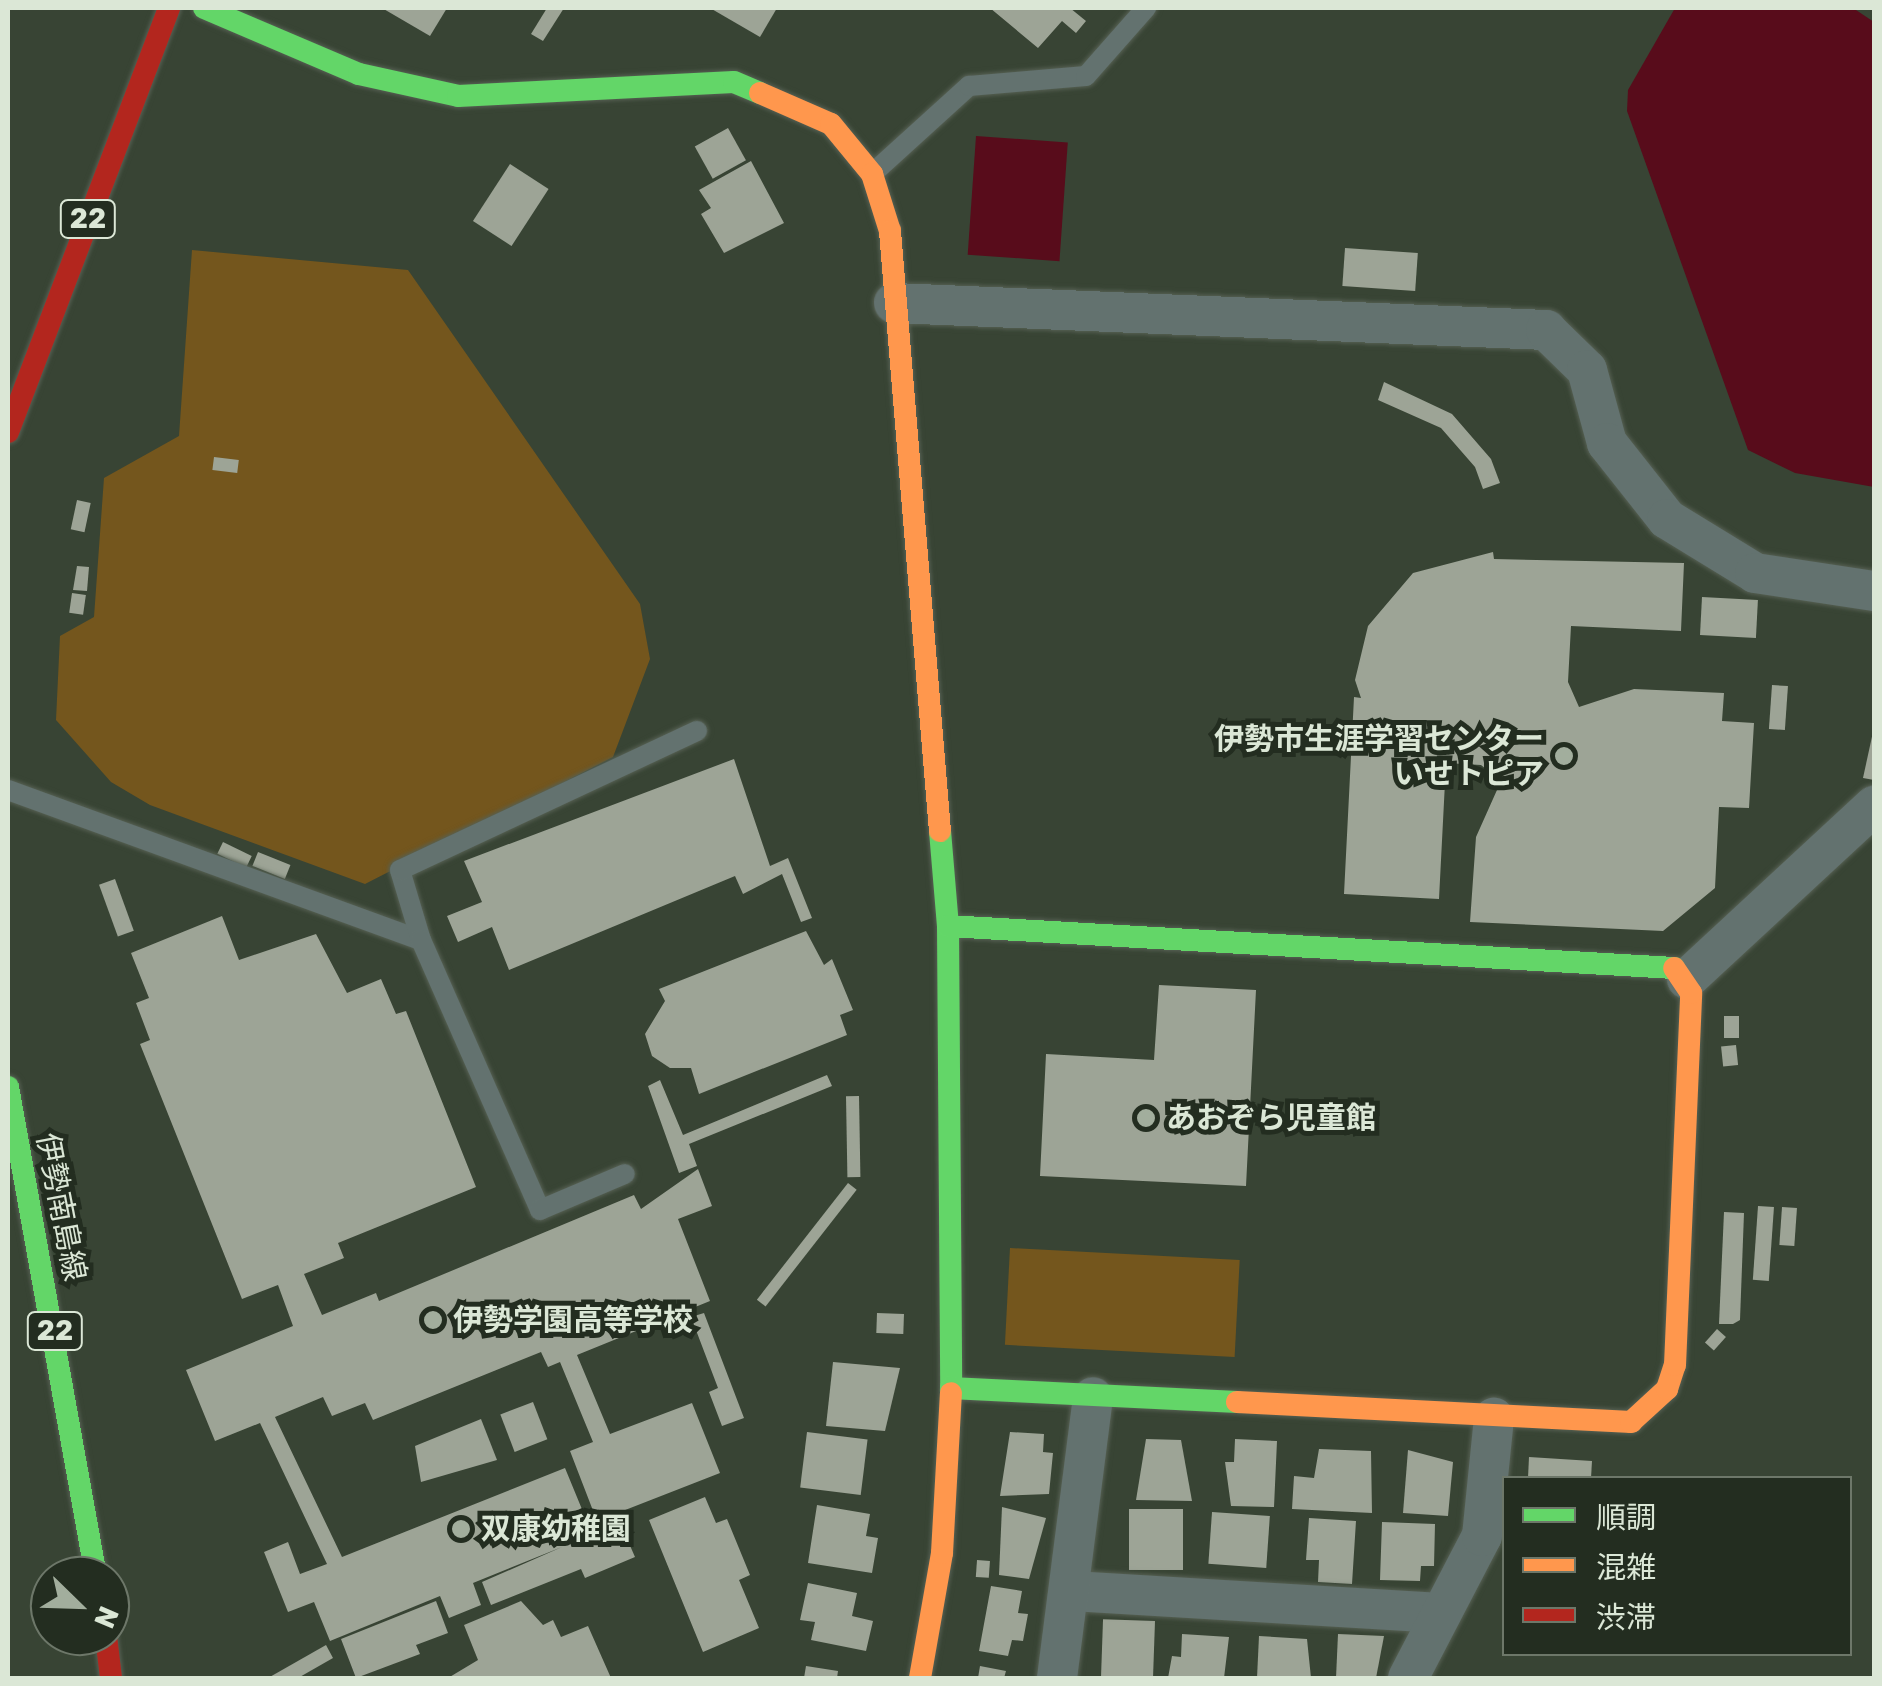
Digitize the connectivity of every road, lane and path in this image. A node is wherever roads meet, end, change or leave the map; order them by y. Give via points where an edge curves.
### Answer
1 (169, 8) edge
2 (204, 8) edge
3 (1146, 8) edge
4 (872, 174) junction
5 (894, 303) junction
6 (8, 432) edge
7 (1874, 590) edge
8 (696, 731) dead end
9 (8, 790) edge
10 (1874, 806) edge
11 (948, 926) junction
12 (420, 940) junction
13 (1687, 979) junction
14 (8, 1086) edge
15 (625, 1174) dead end
16 (951, 1388) junction
17 (1093, 1396) junction
18 (1494, 1418) junction
19 (92, 1556) edge
20 (1071, 1591) junction
21 (1442, 1613) junction
22 (920, 1678) edge
23 (1057, 1678) edge
24 (1408, 1678) edge

1 - 6 street, 22
2 - 4 street via 359,74 458,96 734,82 831,124
3 - 4 lane via 1086,76 969,86
4 - 5 street via 890,231
5 - 7 street via 1546,330 1587,370 1607,443 1667,519 1755,573
5 - 11 street
8 - 12 lane via 400,870
9 - 12 lane
10 - 13 street
11 - 13 street via 1653,962
11 - 16 street
12 - 15 lane via 540,1210
13 - 18 street via 1675,1364 1667,1388 1641,1416 1609,1427
14 - 19 street, 伊勢南島線 / 22
16 - 17 street
16 - 22 street via 942,1553
17 - 18 street
17 - 20 street
18 - 21 street via 1482,1536
20 - 21 street
20 - 23 street
21 - 24 street

